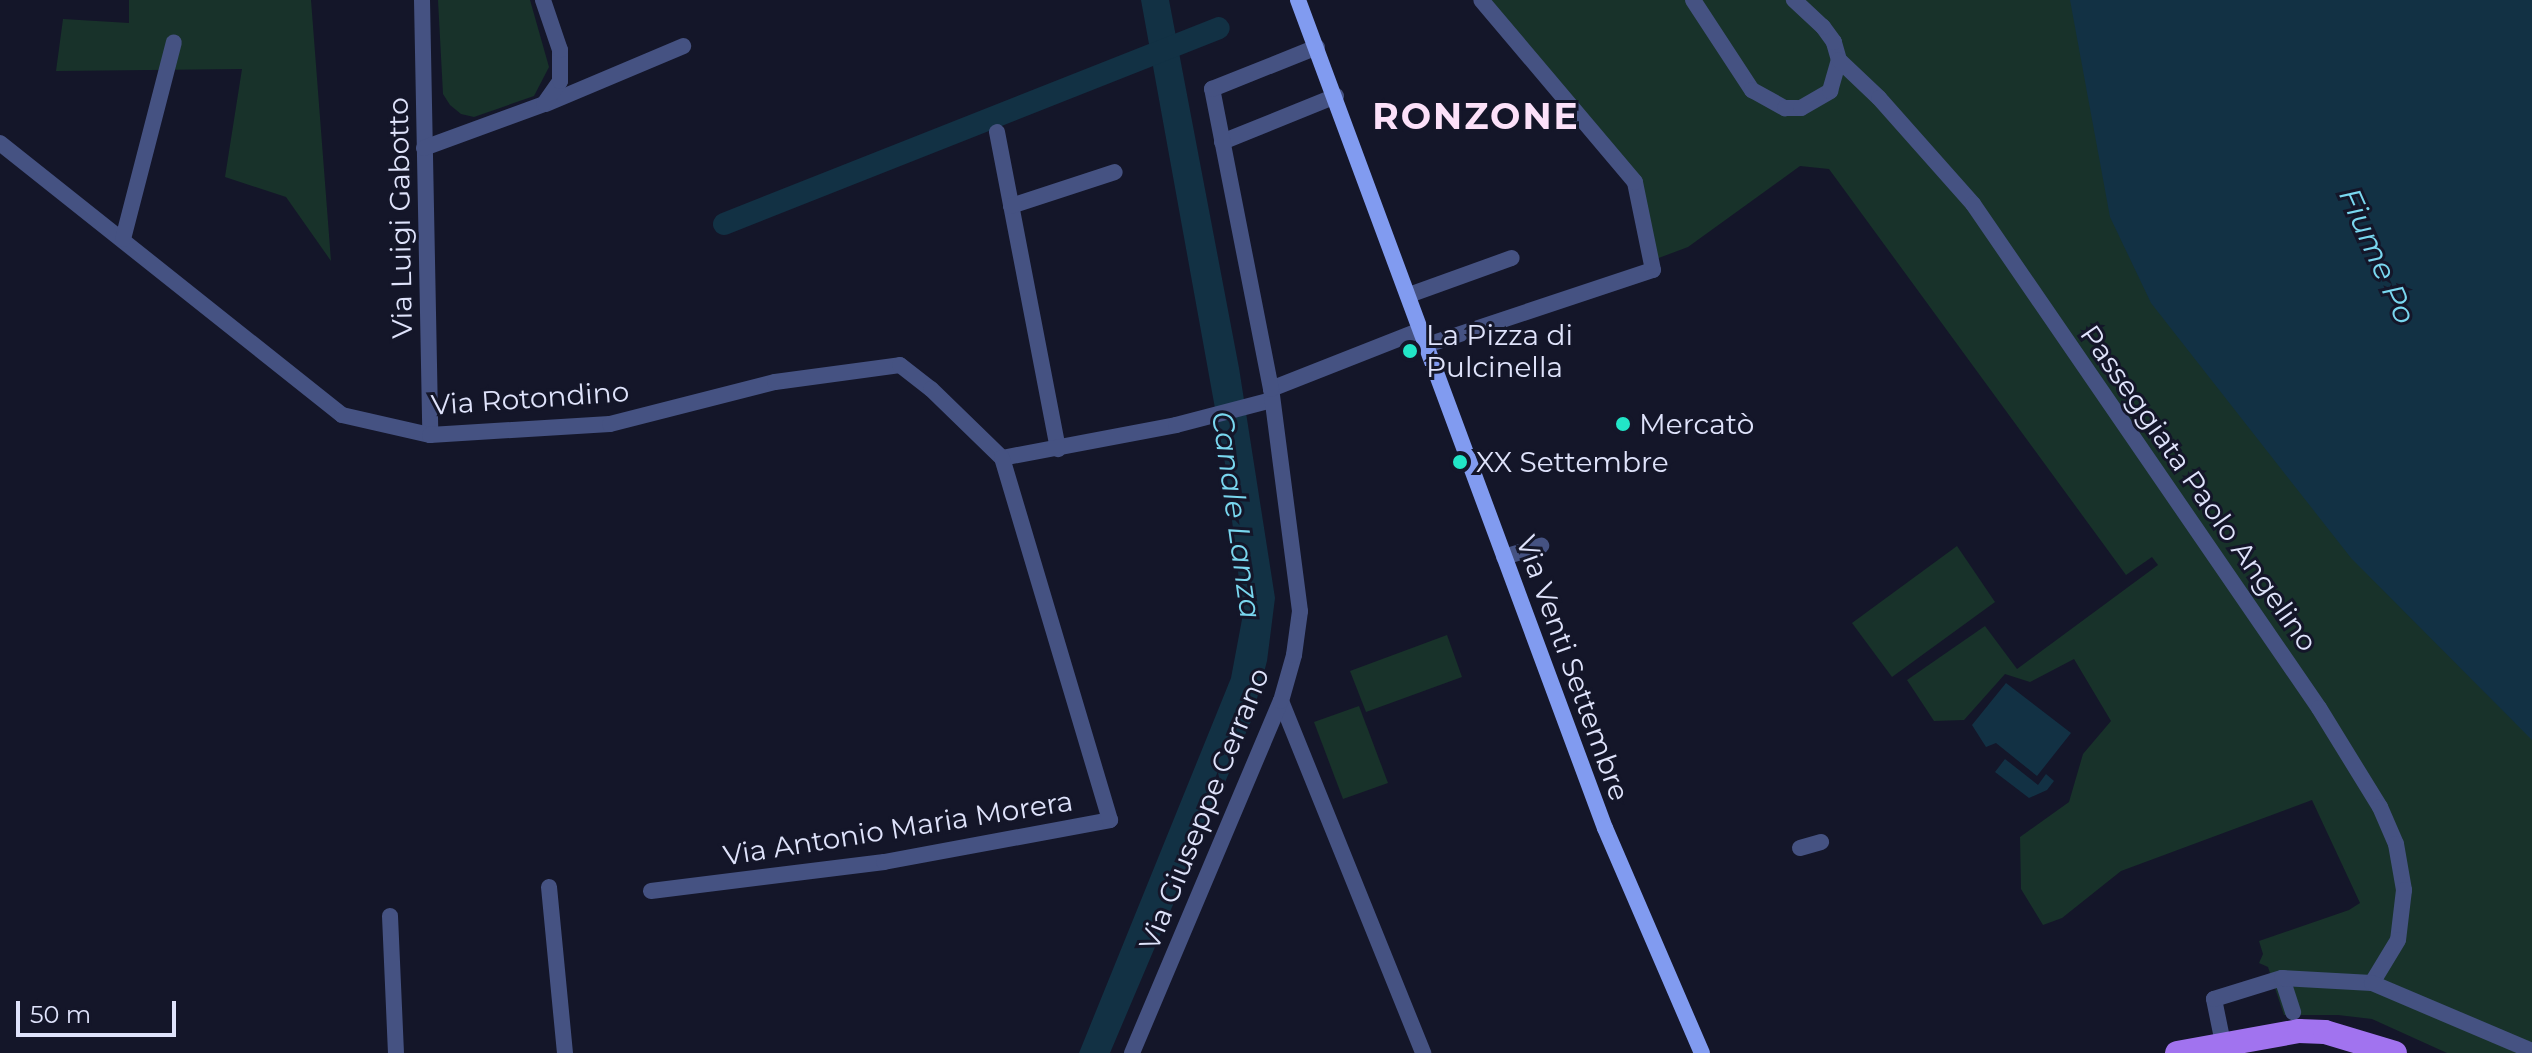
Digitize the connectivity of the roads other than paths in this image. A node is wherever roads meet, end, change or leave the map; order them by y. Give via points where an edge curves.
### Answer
1 (422, 0) edge
2 (543, 0) edge
3 (1298, 0) edge
4 (1481, 0) edge
5 (1693, 0) edge
6 (1794, 0) edge
7 (174, 42) dead end
8 (683, 46) dead end
9 (1317, 47) junction
10 (1839, 60) junction
11 (1336, 96) junction
12 (544, 104) junction
13 (997, 132) dead end
14 (1222, 142) junction
15 (0, 143) edge
16 (424, 148) junction
17 (1115, 172) dead end
18 (1011, 206) junction
19 (123, 239) junction
20 (1512, 258) dead end
21 (1409, 295) junction
22 (1424, 337) junction
23 (1272, 394) junction
24 (430, 435) junction
25 (1058, 449) junction
26 (1002, 458) junction
27 (1541, 546) dead end
28 (1504, 557) junction
29 (1281, 701) junction
30 (1821, 842) dead end
31 (1800, 848) dead end
32 (549, 887) dead end
33 (651, 891) dead end
34 (390, 916) dead end
35 (2282, 978) junction
36 (2372, 983) junction
37 (2293, 1012) dead end
38 (2223, 1043) junction
39 (2532, 1051) edge
40 (396, 1053) edge
41 (565, 1053) edge
42 (1132, 1053) edge
43 (1423, 1053) edge
44 (1702, 1053) edge
45 (2177, 1053) edge
46 (2395, 1053) edge

1 - 16 street, Via Luigi Gabotto
2 - 12 street via 560,50 560,81
3 - 9 main road, Via Venti Settembre
4 - 22 street via 1635,182 1653,270
5 - 10 street via 1752,90 1785,108 1801,108 1830,91
6 - 10 street, Passeggiata Paolo Angelino via 1823,27
7 - 19 street
8 - 12 street
9 - 11 main road, Via Venti Settembre
9 - 14 street, Via Giuseppe Cerrano via 1212,89
10 - 36 street, Passeggiata Paolo Angelino via 1973,204 2365,782 2396,844 2404,890 2398,940
11 - 14 street
11 - 21 main road, Via Venti Settembre
12 - 16 street
13 - 18 street
14 - 23 street, Via Giuseppe Cerrano
15 - 19 street, Via Rotondino
16 - 24 street, Via Luigi Gabotto
17 - 18 street
18 - 25 street
19 - 24 street, Via Rotondino via 342,415
20 - 21 street
21 - 22 main road, Via Venti Settembre
22 - 23 street
22 - 28 main road, Via Venti Settembre
23 - 25 street via 1255,407
23 - 29 street, Via Giuseppe Cerrano via 1300,611
24 - 26 street, Via Rotondino via 610,424 775,382 900,365
25 - 26 street
26 - 33 street, Via Antonio Maria Morera via 1110,820 884,862
27 - 28 street
28 - 44 main road, Via Venti Settembre via 1605,828
29 - 42 street, Via Giuseppe Cerrano
29 - 43 street
30 - 31 street
32 - 41 street
34 - 40 street
35 - 36 street
35 - 37 street
35 - 38 street via 2214,999
36 - 39 street
38 - 45 main road
38 - 46 main road via 2274,1033 2325,1032

